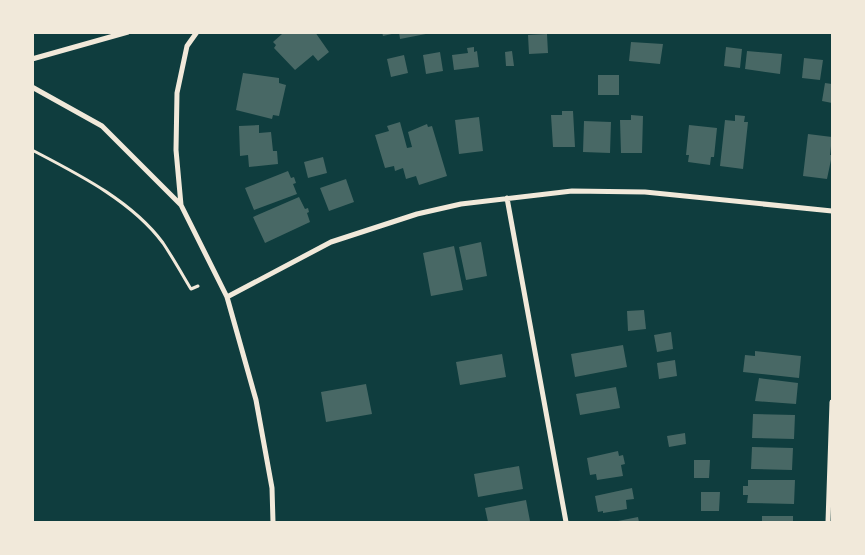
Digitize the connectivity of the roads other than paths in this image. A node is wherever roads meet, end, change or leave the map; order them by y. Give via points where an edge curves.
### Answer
1 (128, 32) edge
2 (197, 32) edge
3 (32, 58) edge
4 (32, 87) edge
5 (507, 198) junction
6 (181, 206) junction
7 (832, 211) edge
8 (227, 297) junction
9 (832, 402) edge
10 (273, 522) edge
11 (566, 522) edge
12 (828, 522) edge

1 - 3 street
2 - 6 street via 187,46 178,93 176,150
4 - 6 street via 102,126
5 - 7 street via 572,191 645,192
5 - 8 street via 417,214 331,242
5 - 11 street
6 - 8 street
8 - 10 street via 256,400 272,488
9 - 12 street

